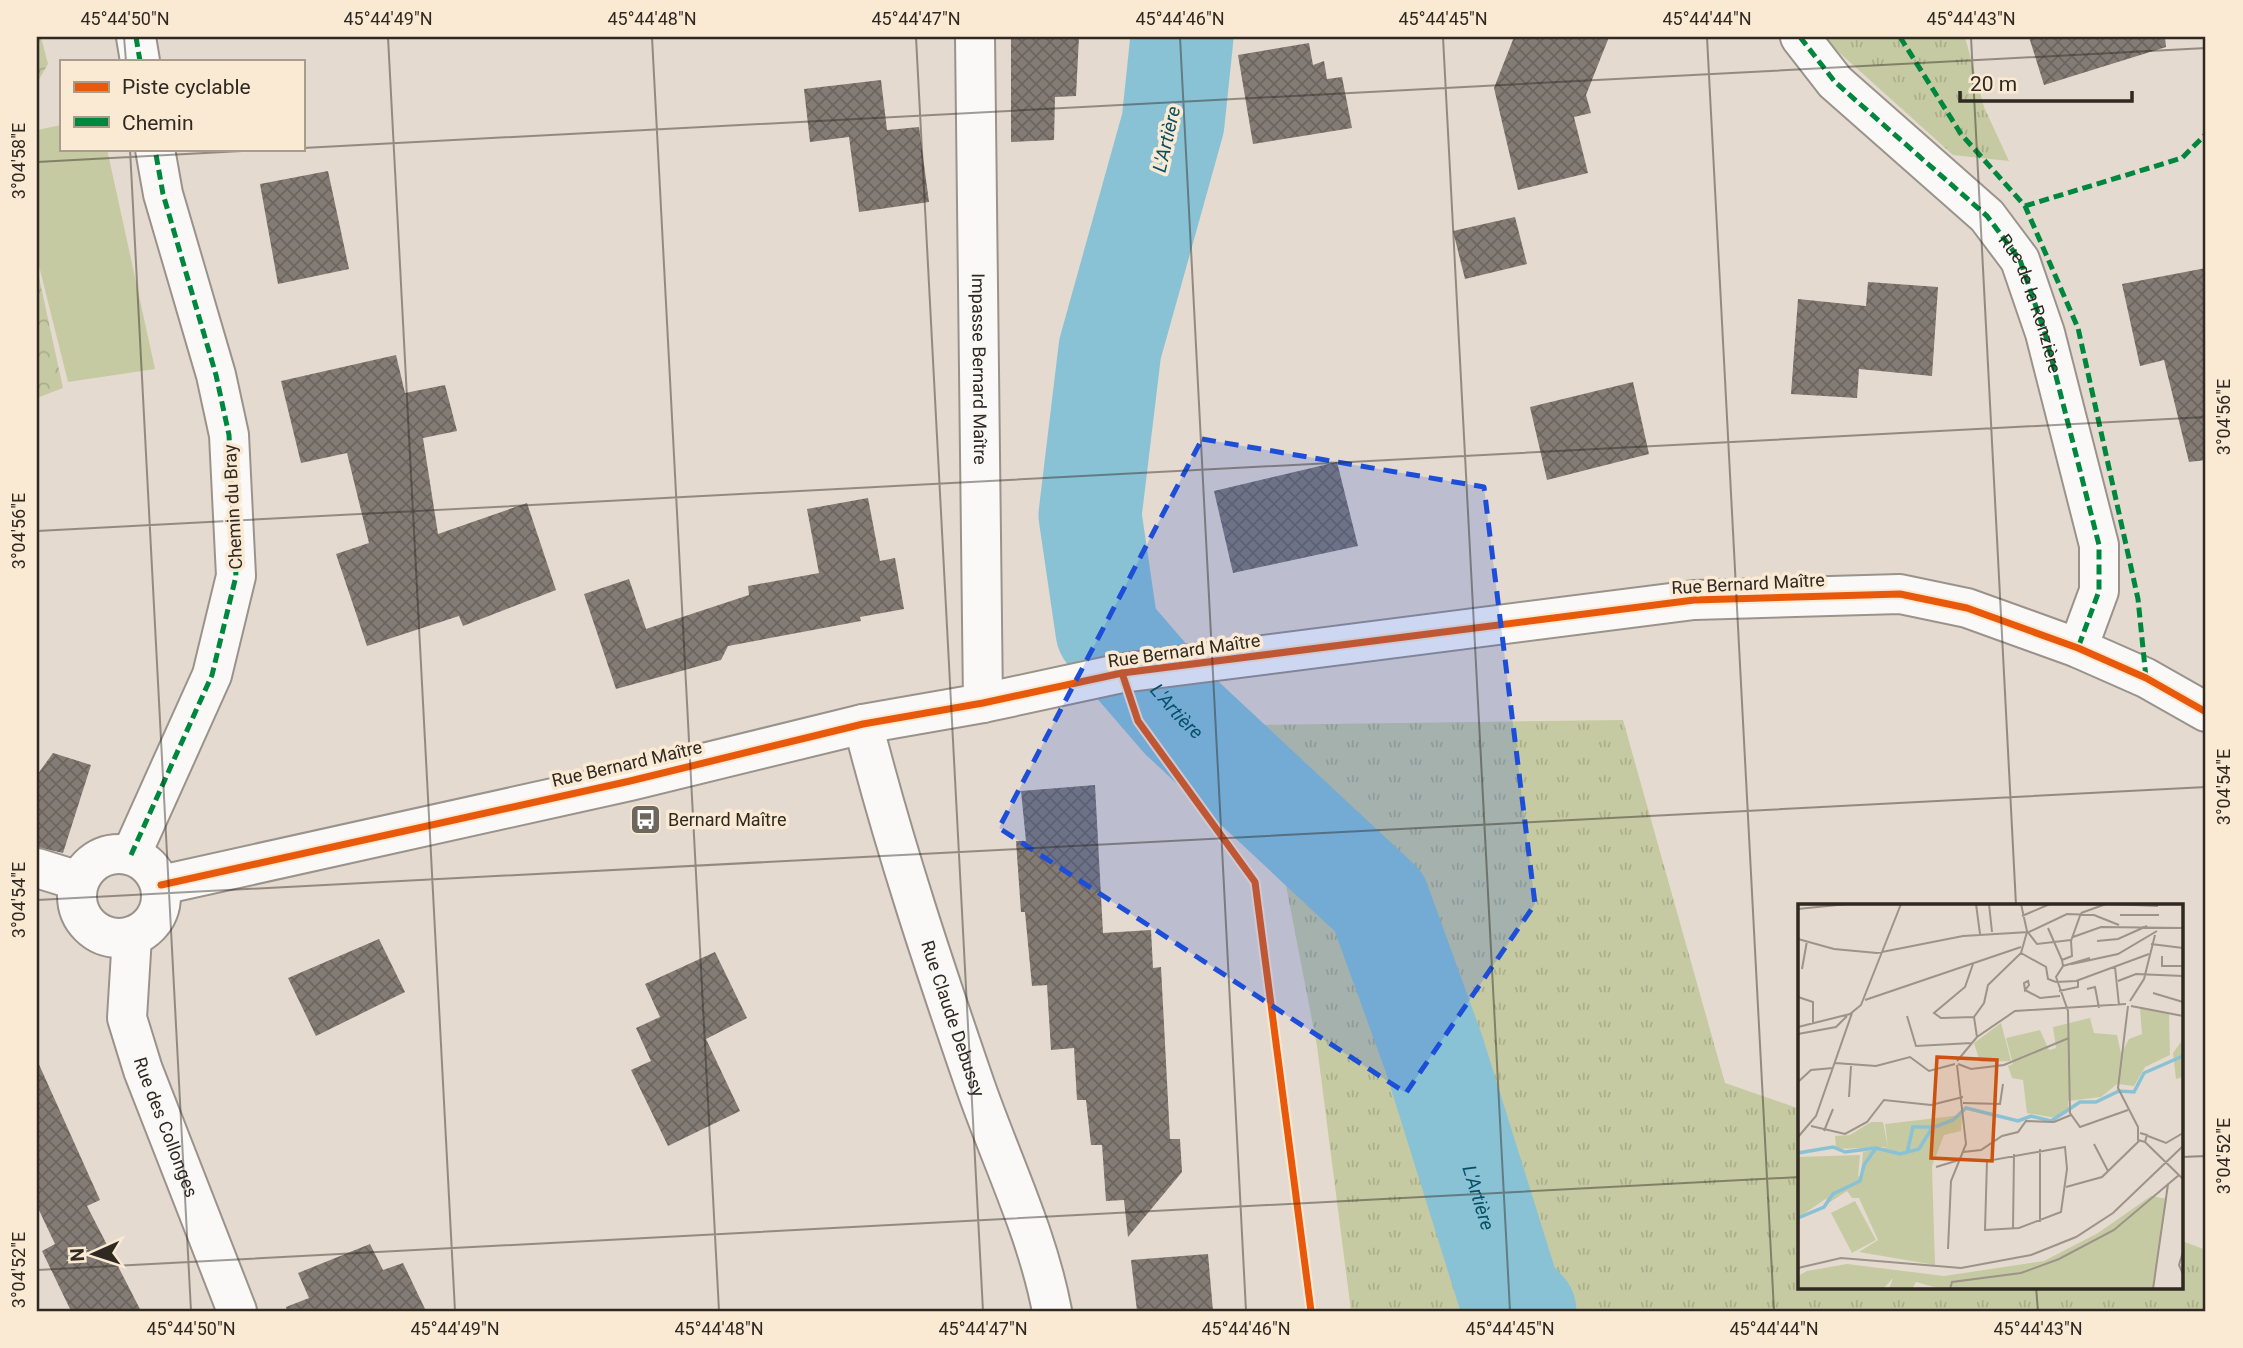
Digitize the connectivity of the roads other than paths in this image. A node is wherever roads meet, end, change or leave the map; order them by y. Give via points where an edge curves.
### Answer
1 (136, 37) edge
2 (975, 37) edge
3 (1800, 37) edge
4 (140, 60) edge
5 (155, 150) edge
6 (2078, 648) junction
7 (983, 703) junction
8 (2206, 712) edge
9 (863, 724) junction
10 (131, 855) junction
11 (37, 868) edge
12 (79, 881) junction
13 (160, 885) junction
14 (132, 936) junction
15 (237, 1311) edge
16 (1052, 1311) edge

1 - 4 street
2 - 7 street, Impasse Bernard Maître
3 - 6 street, Rue de la Ronzière via 1835,82 1987,216 2020,260 2045,333 2099,545 2099,591
5 - 10 street, Chemin du Bray via 229,435 236,576 212,676
6 - 7 street, Rue Bernard Maître via 1966,608 1900,594 1695,600 1122,673
6 - 8 street, Rue Bernard Maître via 2146,678
7 - 9 street, Rue Bernard Maître
9 - 13 street, Rue Bernard Maître via 630,781
9 - 16 street, Rue Claude Debussy via 888,823 975,1086 1035,1243
10 - 12 street via 119,853 95,860
10 - 13 street via 150,866
11 - 12 street
12 - 14 street via 76,895 84,920 105,936
13 - 14 street via 159,911 143,931
14 - 15 street, Rue des Collonges via 127,1018

